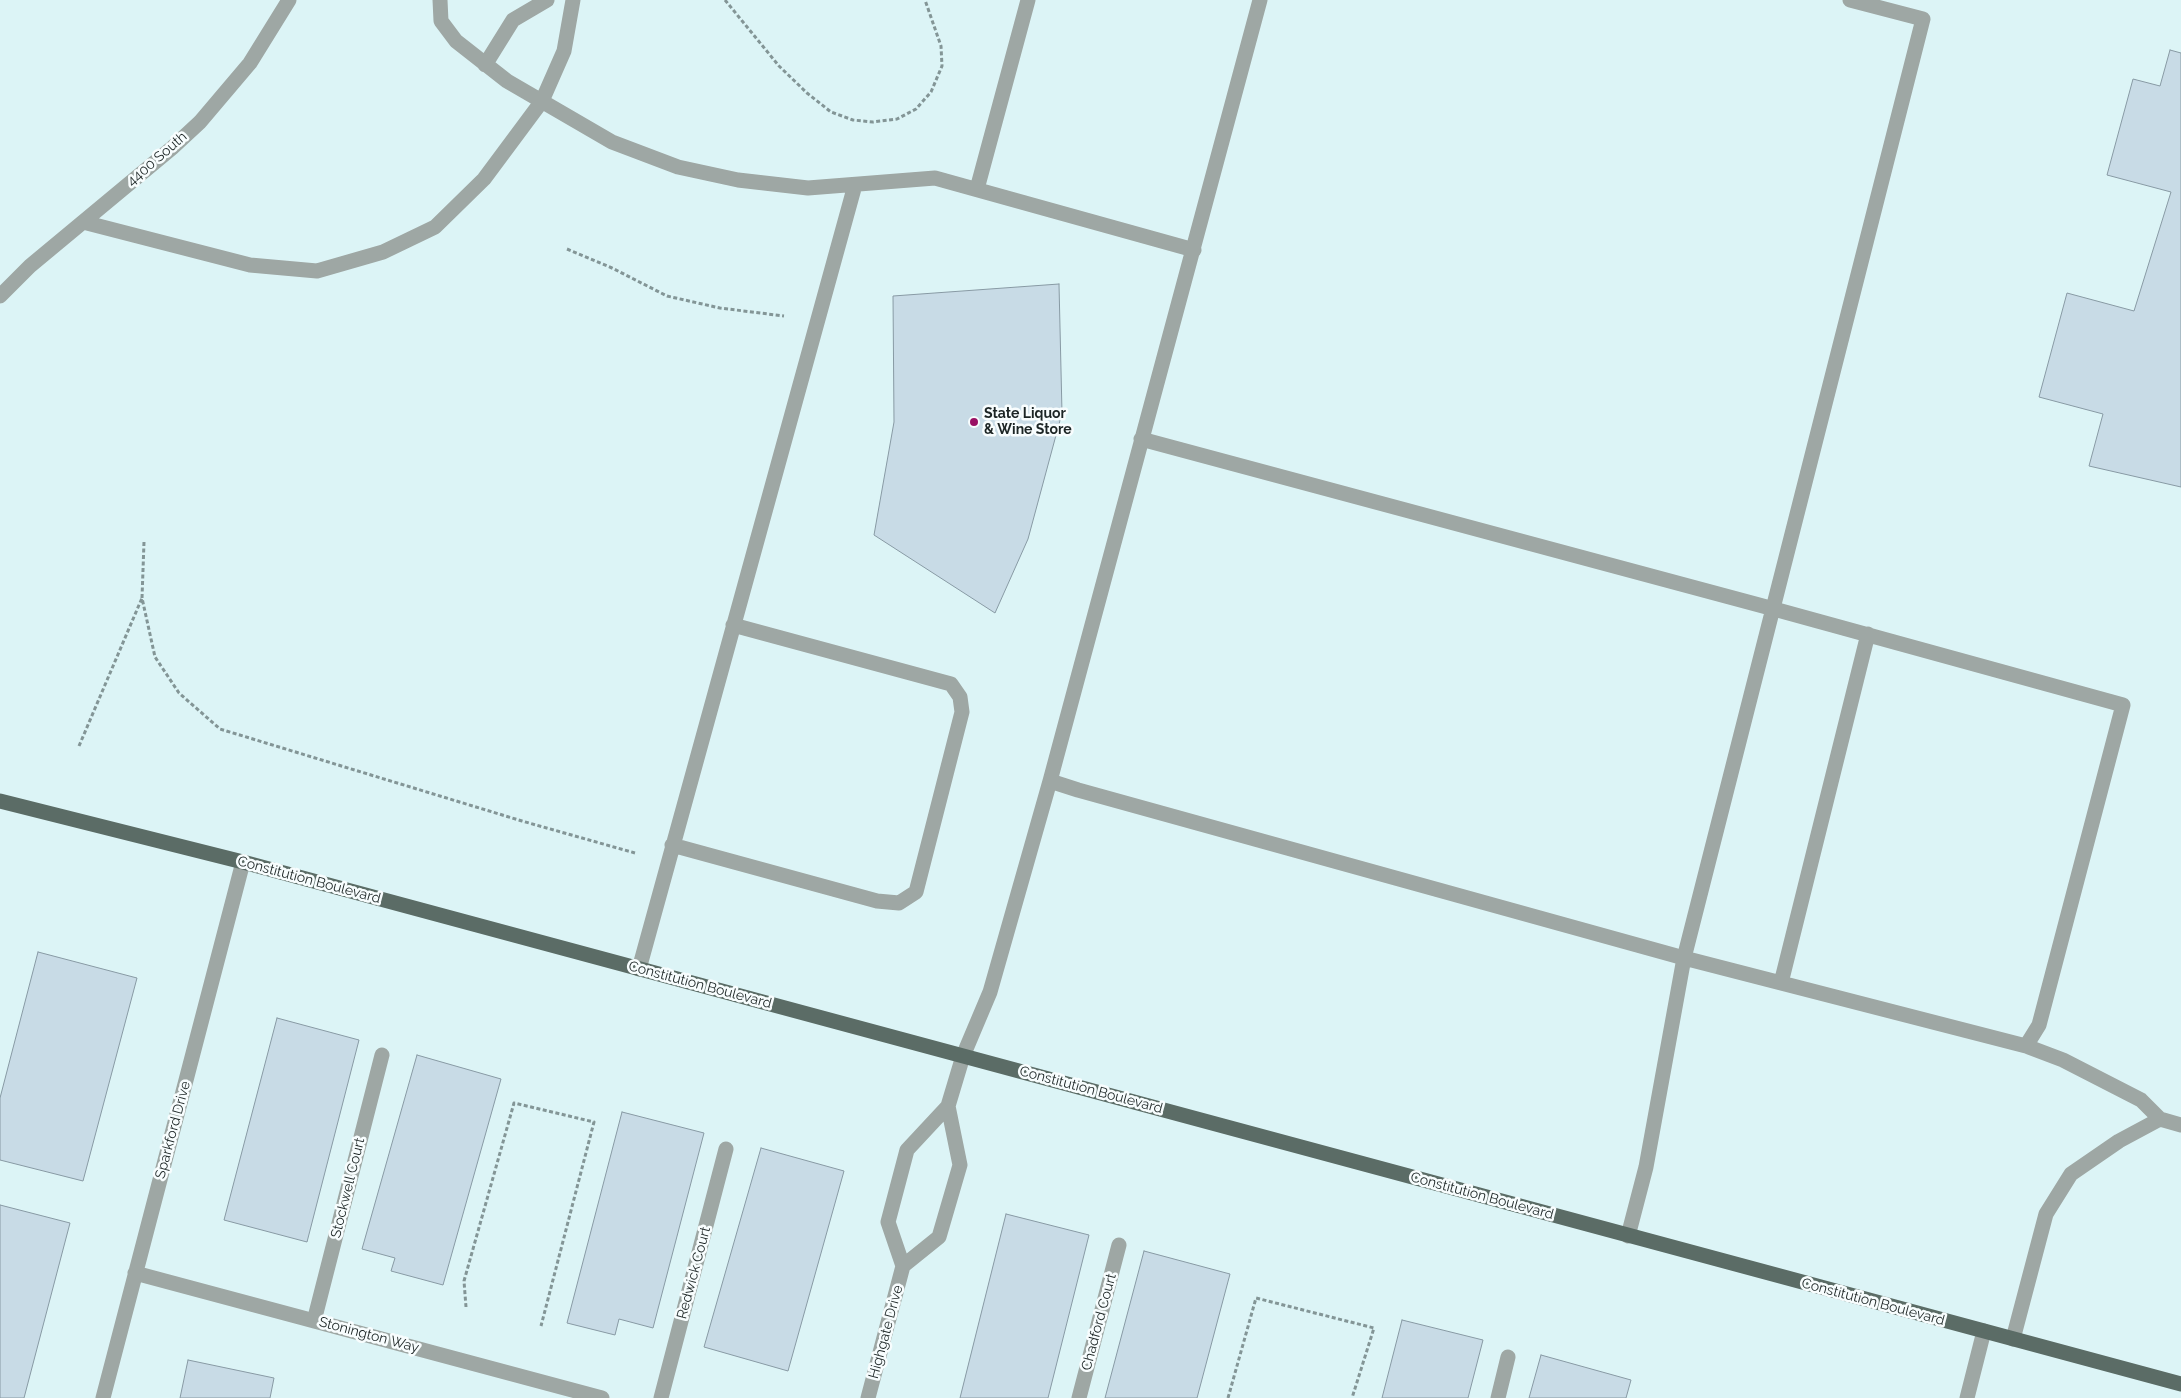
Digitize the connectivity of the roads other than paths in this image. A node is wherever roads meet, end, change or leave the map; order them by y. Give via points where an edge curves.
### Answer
1 (289, 0) edge
2 (440, 0) edge
3 (548, 0) edge
4 (573, 0) edge
5 (1028, 0) edge
6 (1260, 0) edge
7 (1850, 0) edge
8 (485, 65) junction
9 (542, 101) junction
10 (855, 185) junction
11 (977, 189) junction
12 (83, 222) junction
13 (1194, 250) junction
14 (0, 296) edge
15 (1141, 439) junction
16 (1774, 608) junction
17 (733, 625) junction
18 (1868, 634) junction
19 (1050, 781) junction
20 (0, 801) edge
21 (672, 845) junction
22 (244, 862) junction
23 (1684, 958) junction
24 (639, 969) junction
25 (1781, 983) junction
26 (2026, 1046) junction
27 (382, 1055) dead end
28 (963, 1056) junction
29 (948, 1106) junction
30 (2160, 1119) junction
31 (2181, 1125) edge
32 (726, 1149) dead end
33 (1628, 1236) junction
34 (1119, 1245) dead end
35 (903, 1266) junction
36 (135, 1273) junction
37 (314, 1321) junction
38 (1984, 1331) junction
39 (2013, 1339) junction
40 (1508, 1357) dead end
41 (2181, 1384) edge
42 (103, 1398) edge
43 (602, 1398) edge
44 (662, 1398) edge
45 (868, 1398) edge
46 (1079, 1398) edge
47 (1498, 1398) edge
48 (1967, 1398) edge

1 - 12 street, 4400 South via 250,63 200,122
2 - 8 street via 441,21 456,41
3 - 8 street via 513,20
4 - 9 street via 564,51
5 - 11 street
6 - 13 street, Highgate Drive
7 - 16 street via 1923,19
8 - 9 street
9 - 10 street via 612,142 678,167 738,180 808,188
9 - 12 street via 484,179 435,227 383,252 317,271 250,265
10 - 11 street via 935,178
10 - 17 street
11 - 13 street
12 - 14 street, 4400 South
13 - 15 street, Highgate Drive
15 - 16 street
15 - 19 street, Highgate Drive
16 - 18 street
16 - 23 street
17 - 21 street
17 - 21 street via 951,684 960,696 962,712 916,892 898,903 877,901
18 - 25 street
18 - 26 street via 2123,705 2039,1025
19 - 23 street
19 - 28 street, Highgate Drive via 990,992
20 - 22 main road, Constitution Boulevard
21 - 24 street
22 - 24 main road, Constitution Boulevard
22 - 36 street, Sparkford Drive
23 - 25 street
23 - 33 street via 1646,1167
24 - 28 main road, Constitution Boulevard
25 - 26 street
26 - 30 street via 2063,1060 2141,1100
27 - 37 street, Stockwell Court
28 - 29 street, Highgate Drive
28 - 33 main road, Constitution Boulevard
29 - 35 street, Highgate Drive via 907,1150 888,1222
29 - 35 street, Highgate Drive via 960,1165 939,1237
30 - 31 street
30 - 39 street via 2071,1174 2046,1214
32 - 44 street, Redwick Court
33 - 38 main road, Constitution Boulevard
34 - 46 street, Chadford Court
35 - 45 street, Highgate Drive
36 - 37 street, Stonington Way
36 - 42 street, Sparkford Drive
37 - 43 street, Stonington Way
38 - 39 main road, Constitution Boulevard
38 - 48 street
39 - 41 main road, Constitution Boulevard
40 - 47 street

